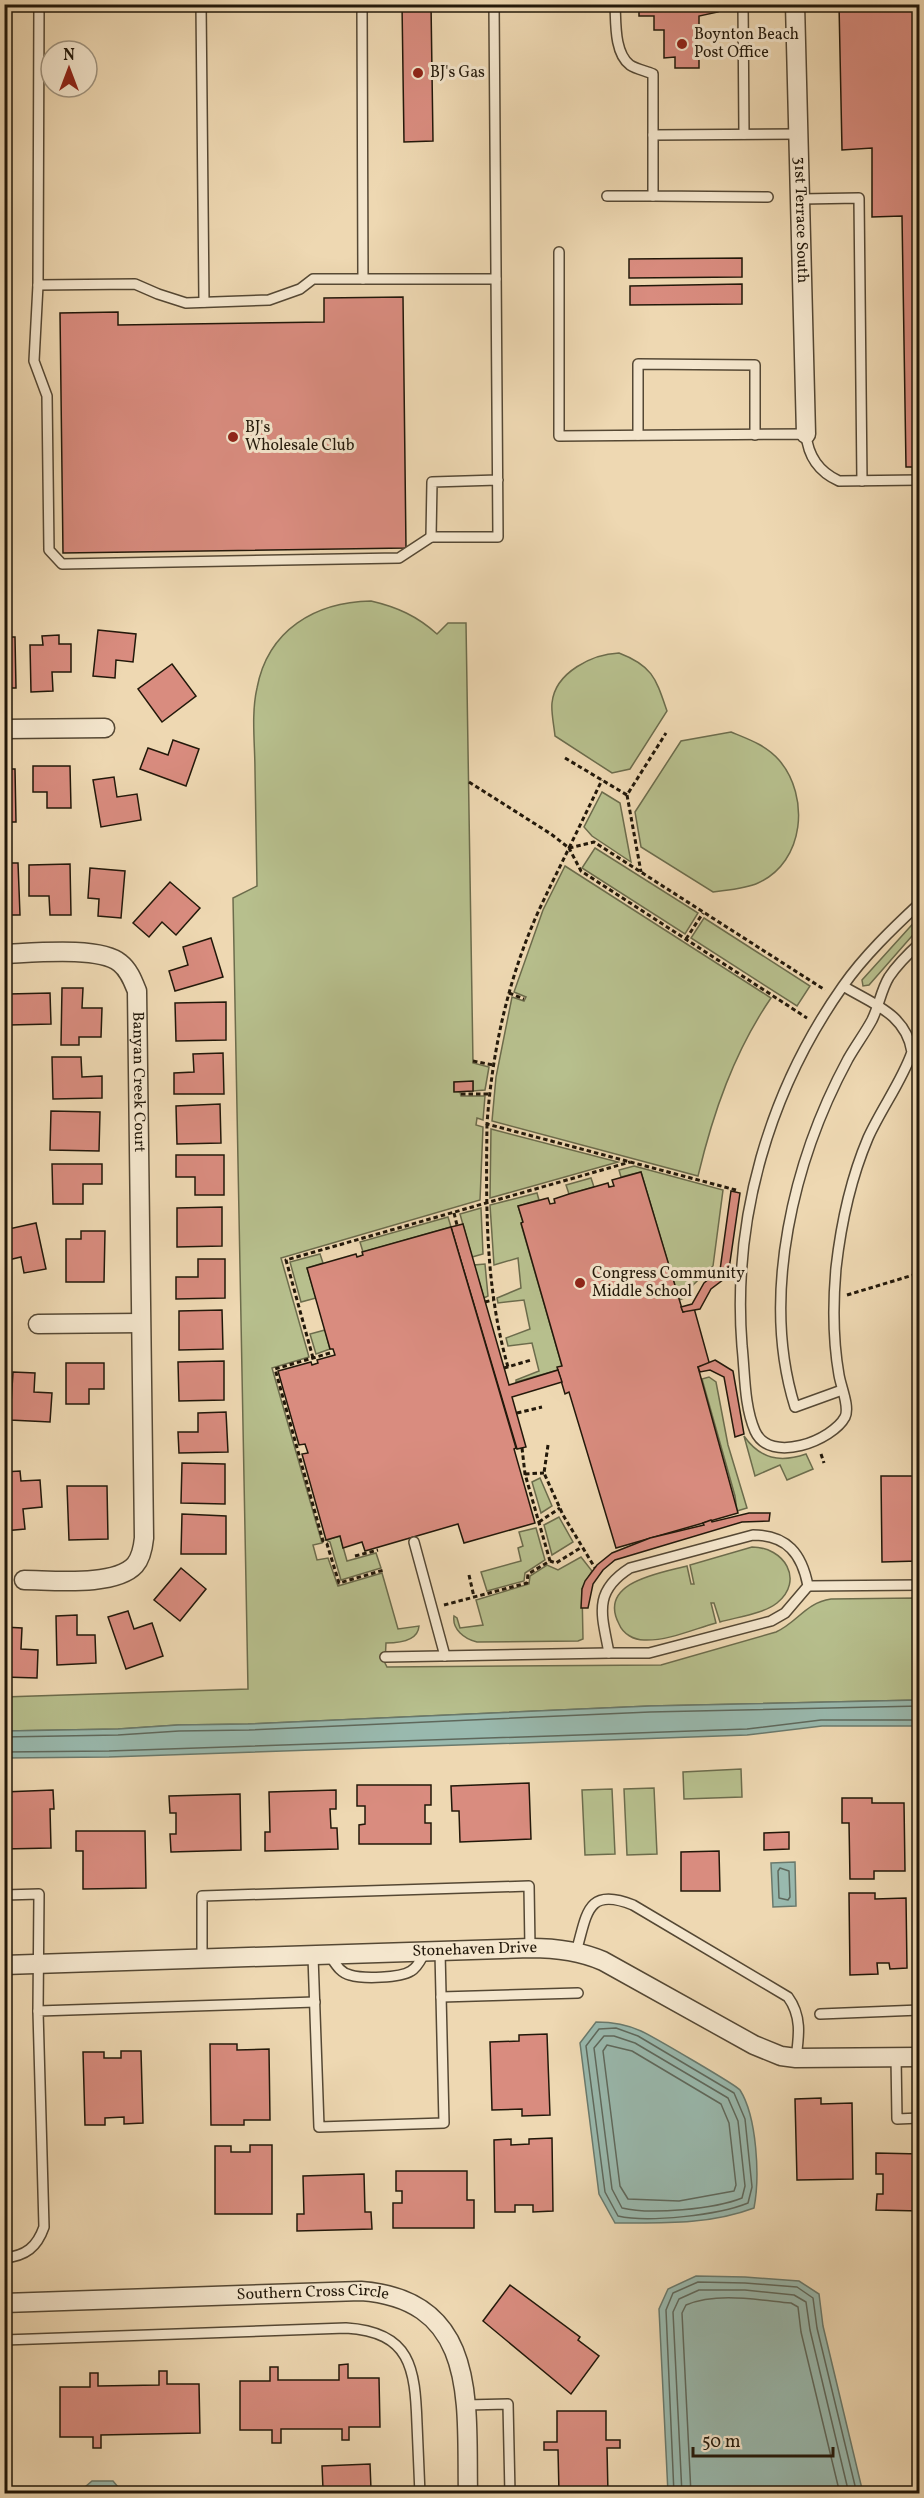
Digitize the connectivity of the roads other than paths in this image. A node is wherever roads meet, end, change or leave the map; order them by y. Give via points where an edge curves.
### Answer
1 (39, 4) edge
2 (201, 4) edge
3 (362, 4) edge
4 (494, 4) edge
5 (615, 4) edge
6 (743, 4) edge
7 (795, 4) edge
8 (744, 134) junction
9 (799, 134) junction
10 (653, 135) junction
11 (607, 196) dead end
12 (653, 196) junction
13 (768, 197) dead end
14 (801, 199) junction
15 (559, 252) dead end
16 (363, 279) junction
17 (496, 279) junction
18 (38, 285) junction
19 (204, 302) junction
20 (806, 434) junction
21 (638, 435) junction
22 (755, 435) junction
23 (498, 480) junction
24 (920, 480) edge
25 (862, 481) junction
26 (431, 537) junction
27 (105, 728) dead end
28 (4, 729) edge
29 (920, 903) edge
30 (920, 943) edge
31 (4, 954) edge
32 (843, 986) junction
33 (877, 1005) junction
34 (140, 1323) junction
35 (38, 1324) dead end
36 (842, 1390) junction
37 (414, 1542) dead end
38 (24, 1580) dead end
39 (808, 1586) junction
40 (920, 1586) edge
41 (609, 1653) junction
42 (445, 1656) junction
43 (385, 1657) dead end
44 (4, 1895) edge
45 (530, 1948) junction
46 (432, 1952) junction
47 (576, 1952) junction
48 (321, 1956) junction
49 (202, 1960) junction
50 (39, 1964) junction
51 (4, 1965) edge
52 (578, 1993) dead end
53 (441, 1997) junction
54 (315, 2002) junction
55 (920, 2010) edge
56 (38, 2011) junction
57 (820, 2014) dead end
58 (896, 2057) junction
59 (920, 2057) edge
60 (796, 2058) junction
61 (920, 2118) edge
62 (4, 2258) edge
63 (4, 2303) edge
64 (4, 2340) edge
65 (466, 2405) junction
66 (420, 2493) edge
67 (468, 2493) edge
68 (510, 2493) edge

1 - 18 lane
2 - 19 lane
3 - 16 lane
4 - 17 lane
5 - 10 lane via 621,56 630,65 653,74
6 - 8 lane
7 - 9 street, 31st Terrace South
8 - 9 lane
8 - 10 lane
9 - 14 street, 31st Terrace South
10 - 12 lane
11 - 12 lane
12 - 13 lane
14 - 20 street, 31st Terrace South
14 - 25 lane via 859,198
15 - 21 lane via 559,436
16 - 17 lane
16 - 19 lane via 313,279 300,289 269,300
17 - 23 lane
18 - 19 lane via 135,284 186,303
18 - 26 lane via 34,361 47,396 49,549 62,564 399,558
20 - 22 lane
20 - 25 lane via 813,459 829,476 839,481
21 - 22 lane
21 - 22 lane via 638,364 755,365
23 - 26 lane via 432,482
23 - 26 lane via 498,537
24 - 25 lane
27 - 28 street
29 - 32 lane
30 - 33 lane via 889,978
31 - 34 street, Banyan Creek Court via 110,956 126,970 137,991
32 - 33 lane
32 - 36 lane via 787,1084 763,1147 747,1215 741,1278 746,1388 755,1432 761,1441 771,1447 792,1449 833,1431 847,1413
33 - 36 lane via 903,1025 912,1052 868,1139 843,1224 836,1269 835,1322
33 - 36 lane via 821,1117 802,1168 787,1229 783,1346 795,1407
34 - 35 street
34 - 38 street, Banyan Creek Court via 142,1552 136,1564 107,1579
37 - 42 lane
39 - 40 lane
39 - 41 lane via 785,1612 771,1621 649,1653
39 - 41 lane via 805,1568 795,1552 774,1537 764,1535 630,1568 612,1581 604,1596
41 - 42 lane
42 - 43 lane
44 - 50 lane via 39,1894
45 - 46 street, Stonehaven Drive
45 - 47 street, Stonehaven Drive
45 - 49 lane via 529,1886 202,1896
46 - 48 street, Stonehaven Drive
46 - 53 lane
47 - 60 street, Stonehaven Drive via 603,1961 754,2045
47 - 60 lane via 586,1917 596,1901 616,1898 633,1905 788,1997 797,2014
48 - 49 street, Stonehaven Drive
48 - 54 lane
49 - 50 street, Stonehaven Drive
50 - 51 street, Stonehaven Drive
50 - 56 lane
52 - 53 lane
53 - 54 lane via 444,2123 319,2127
54 - 56 lane
55 - 57 lane
56 - 62 lane via 44,2227 29,2251
58 - 59 street, Stonehaven Drive
58 - 60 street, Stonehaven Drive
58 - 61 lane via 897,2119
63 - 65 street, Southern Cross Circle via 361,2291 387,2295 412,2305 442,2330 461,2366
64 - 66 lane via 367,2330 387,2338 402,2352 413,2371
65 - 67 street, Southern Cross Circle
65 - 68 lane via 508,2404

